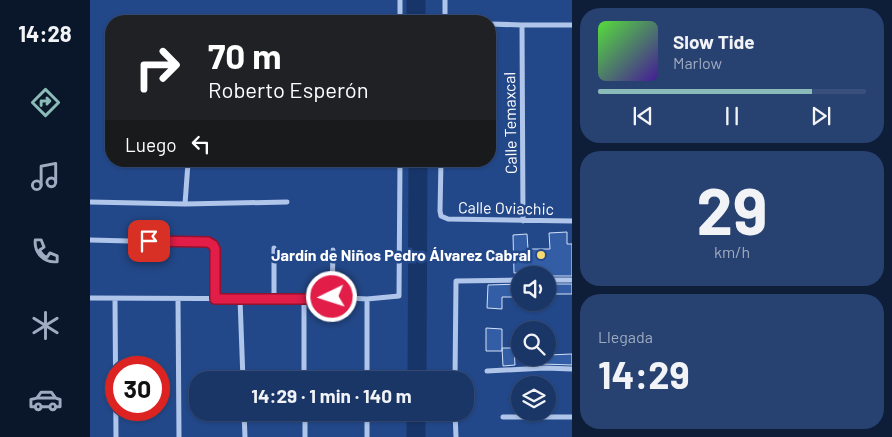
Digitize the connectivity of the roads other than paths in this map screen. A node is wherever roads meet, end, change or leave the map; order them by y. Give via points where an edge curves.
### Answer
1 (400, 0) edge
2 (444, 0) edge
3 (400, 15) edge
4 (444, 15) edge
5 (496, 24) edge
6 (522, 25) junction
7 (572, 25) edge
8 (188, 167) edge
9 (400, 167) edge
10 (441, 167) edge
11 (90, 202) edge
12 (287, 202) dead end
13 (185, 204) junction
14 (523, 221) junction
15 (572, 221) edge
16 (90, 240) edge
17 (274, 248) dead end
18 (333, 250) dead end
19 (511, 280) edge
20 (556, 280) edge
21 (572, 280) edge
22 (332, 297) junction
23 (90, 298) edge
24 (115, 299) junction
25 (178, 299) junction
26 (215, 299) junction
27 (240, 299) junction
28 (274, 299) junction
29 (304, 299) junction
30 (367, 299) junction
31 (572, 369) edge
32 (243, 371) edge
33 (304, 371) edge
34 (367, 371) edge
35 (455, 371) edge
36 (487, 371) dead end
37 (503, 416) dead end
38 (572, 417) edge
39 (244, 421) edge
40 (305, 421) edge
41 (367, 421) edge
42 (456, 421) edge
43 (116, 437) edge
44 (180, 437) edge
45 (245, 437) edge
46 (305, 437) edge
47 (368, 437) edge
48 (456, 437) edge

1 - 3 street
2 - 4 street
5 - 6 street
6 - 7 street
6 - 14 street, Calle Temaxcal
8 - 13 street
9 - 30 street via 399,296
10 - 14 street, Calle Oviachic via 441,216 448,219
11 - 13 street
12 - 13 street
14 - 15 street, Calle Oviachic
16 - 26 street via 208,242 215,249
17 - 28 street
18 - 22 street
19 - 35 street via 456,281
20 - 21 street
22 - 29 street
22 - 30 street
23 - 24 street
24 - 25 street
24 - 43 street
25 - 26 street
25 - 44 street
26 - 27 street
27 - 28 street
27 - 32 street
28 - 29 street
29 - 33 street
30 - 34 street
31 - 36 street
37 - 38 street
39 - 45 street
40 - 46 street
41 - 47 street
42 - 48 street

